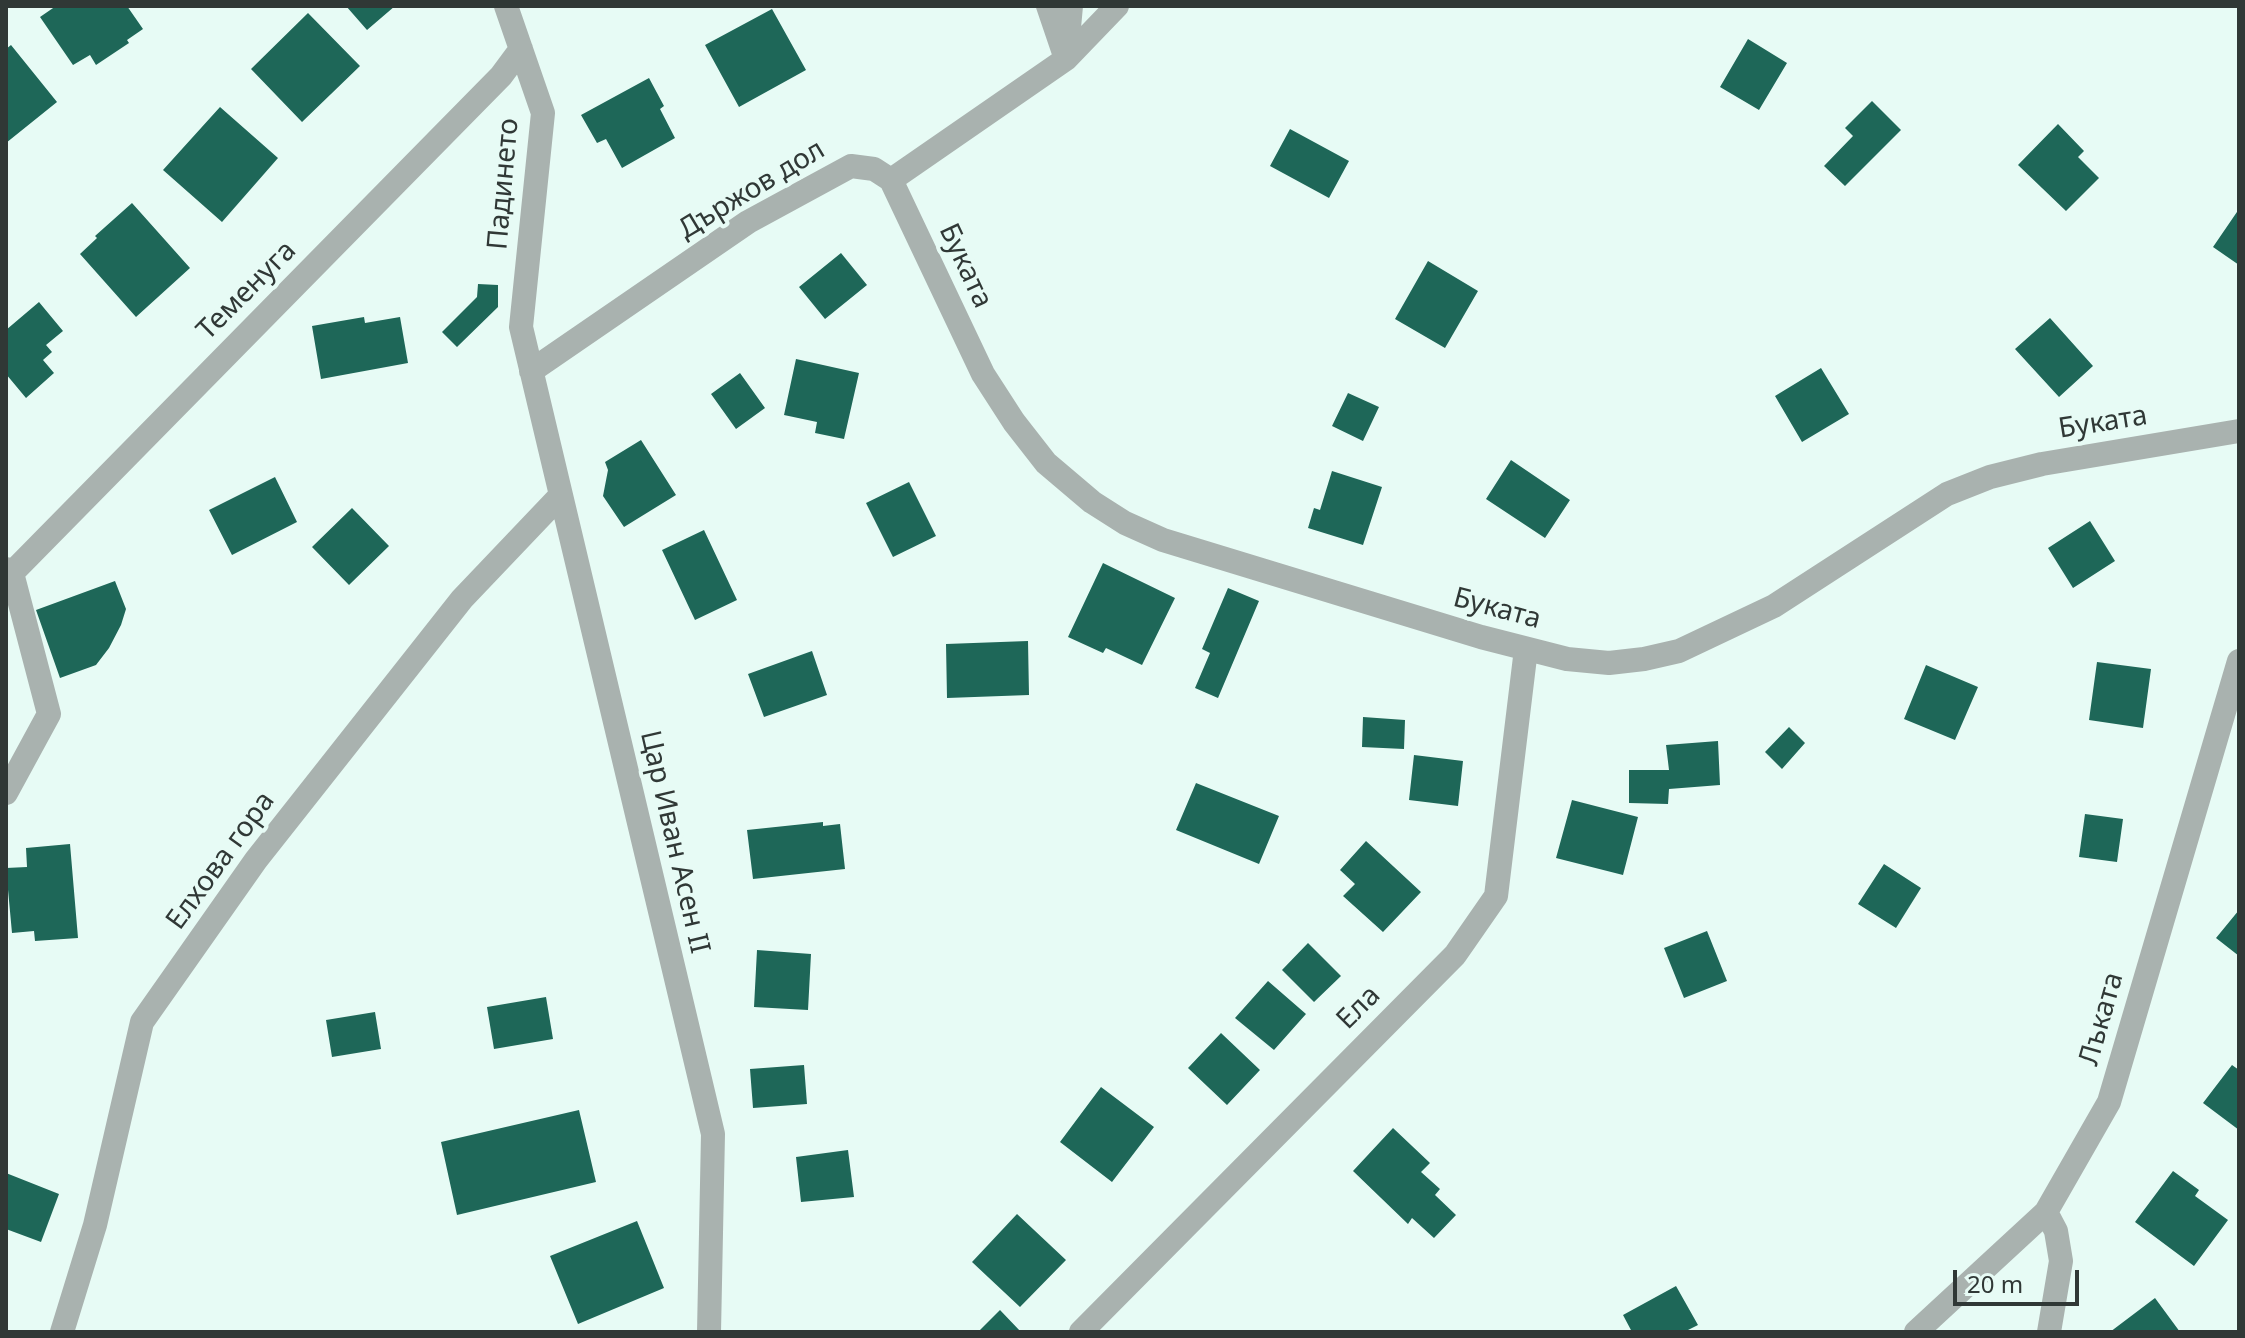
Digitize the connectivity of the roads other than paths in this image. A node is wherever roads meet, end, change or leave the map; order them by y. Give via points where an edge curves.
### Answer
1 (506, 6) edge
2 (1048, 6) edge
3 (1071, 6) edge
4 (1117, 6) edge
5 (521, 49) junction
6 (1066, 59) junction
7 (891, 180) junction
8 (531, 371) junction
9 (2239, 431) edge
10 (561, 495) junction
11 (9, 571) edge
12 (1526, 649) junction
13 (2239, 661) edge
14 (6, 793) edge
15 (2046, 1212) junction
16 (62, 1332) edge
17 (709, 1332) edge
18 (1081, 1332) edge
19 (1916, 1332) edge
20 (2049, 1332) edge

1 - 5 street, Падинето
2 - 6 street
3 - 6 street
4 - 6 street
5 - 8 street, Падинето via 543,113 521,327
5 - 11 street, Теменуга via 501,76
6 - 7 street
7 - 8 street, Държов дол via 874,169 851,166 748,222
7 - 12 street, Буката via 983,374 1046,463 1092,502 1163,540
8 - 10 street, Цар Иван Асен II
9 - 12 street, Буката via 1990,477 1947,494 1774,606 1679,651 1609,663
10 - 16 street, Елхова гора via 462,599 256,860 142,1022 95,1225
10 - 17 street, Цар Иван Асен II via 713,1134
11 - 14 street, Теменуга via 49,714
12 - 18 street, Ела via 1496,896 1455,955
13 - 15 street, Лъката via 2109,1102
15 - 19 street, Лъката
15 - 20 street via 2056,1231 2061,1261

